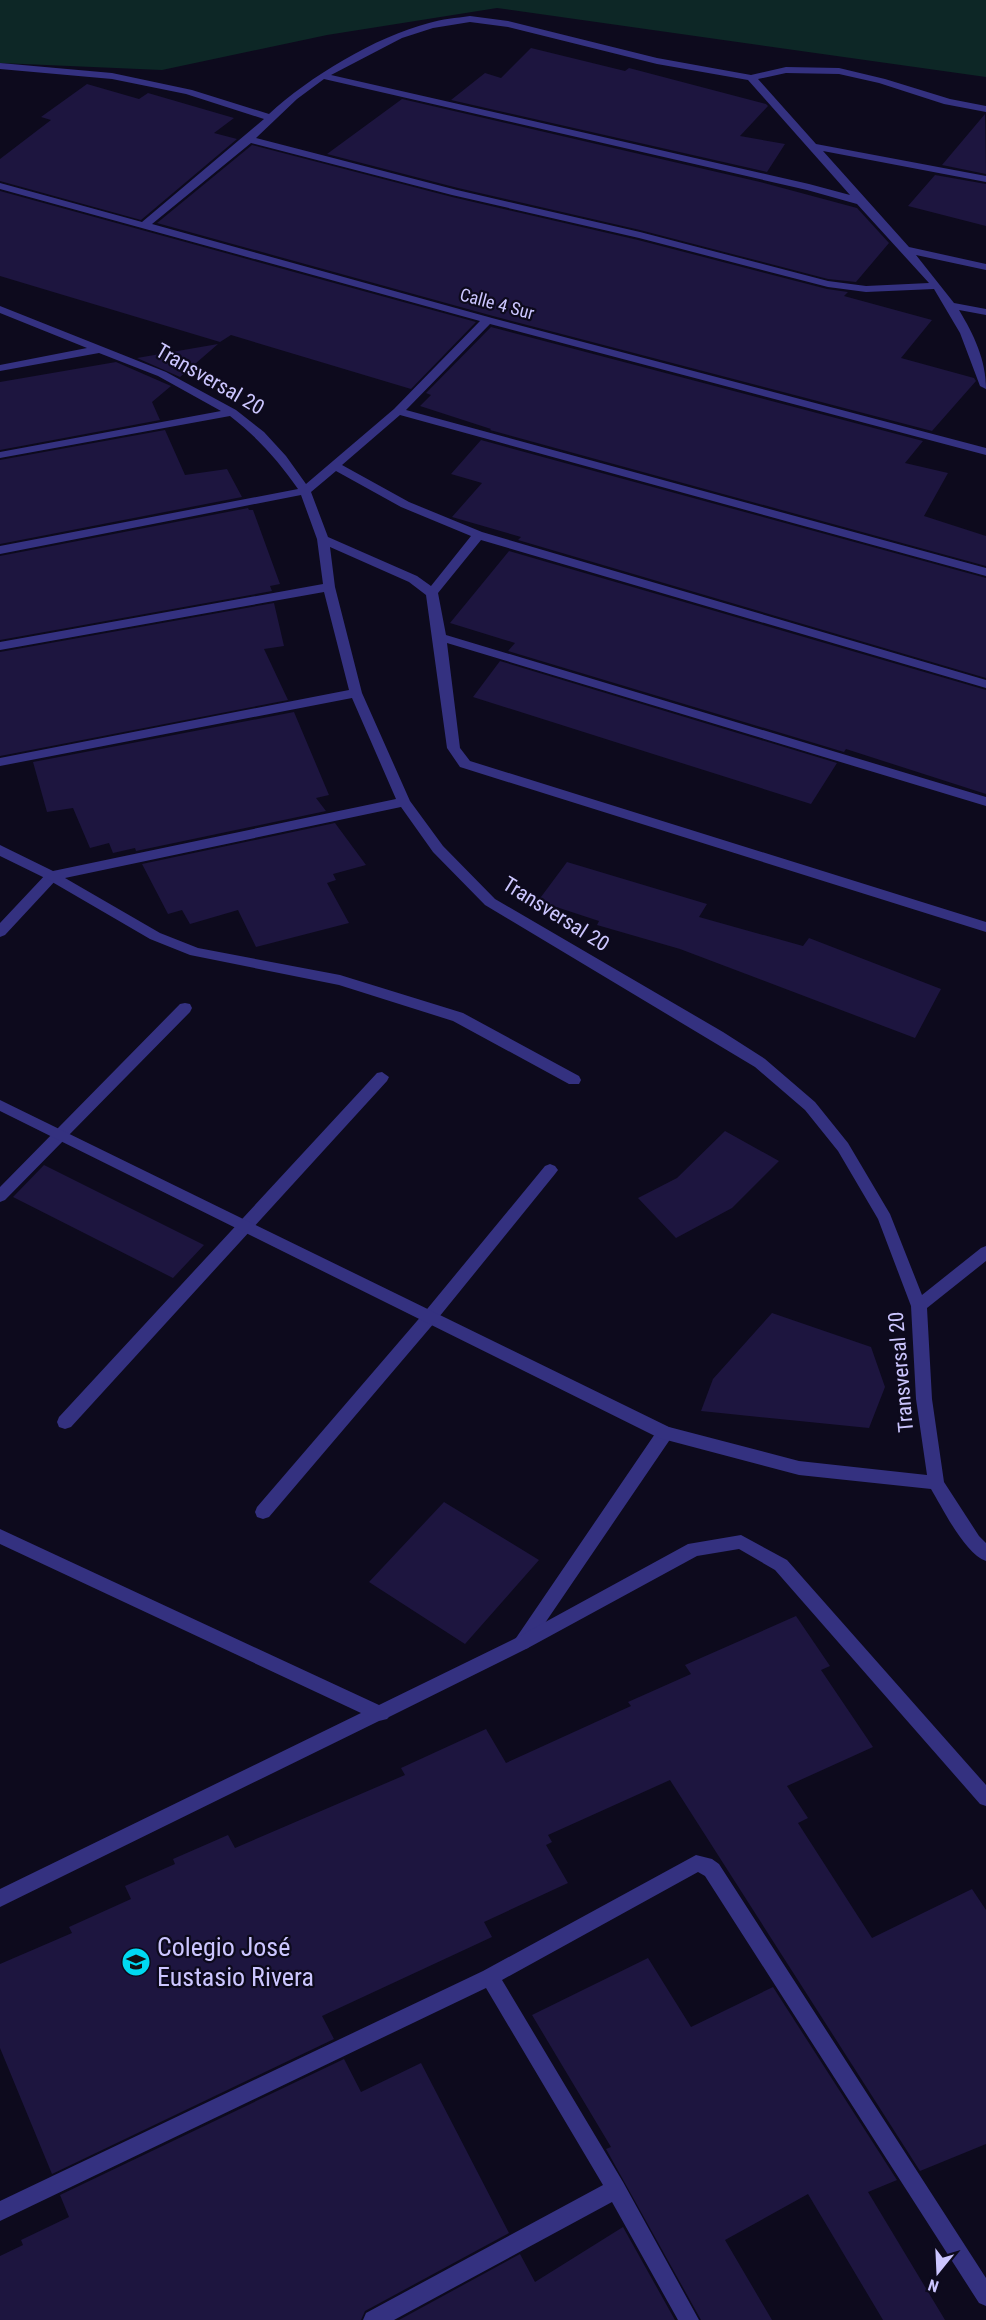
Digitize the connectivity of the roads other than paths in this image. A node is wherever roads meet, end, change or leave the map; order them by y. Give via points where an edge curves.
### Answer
1 (0, 66) edge
2 (322, 76) junction
3 (751, 78) junction
4 (986, 109) edge
5 (270, 118) junction
6 (249, 139) junction
7 (816, 147) junction
8 (986, 179) edge
9 (0, 186) edge
10 (861, 202) junction
11 (145, 225) junction
12 (906, 250) junction
13 (986, 267) edge
14 (936, 286) junction
15 (950, 305) junction
16 (0, 309) edge
17 (986, 312) edge
18 (488, 320) junction
19 (101, 349) junction
20 (974, 349) junction
21 (986, 351) edge
22 (0, 368) edge
23 (986, 386) edge
24 (398, 411) junction
25 (232, 412) junction
26 (986, 452) edge
27 (0, 455) edge
28 (336, 466) junction
29 (305, 491) junction
30 (478, 535) junction
31 (323, 539) junction
32 (0, 550) edge
33 (986, 572) edge
34 (329, 587) junction
35 (432, 593) junction
36 (440, 637) junction
37 (0, 646) edge
38 (986, 684) edge
39 (356, 693) junction
40 (0, 762) edge
41 (404, 802) junction
42 (986, 802) edge
43 (0, 850) edge
44 (52, 876) junction
45 (986, 927) edge
46 (0, 932) edge
47 (185, 1008) dead end
48 (382, 1077) dead end
49 (574, 1080) dead end
50 (0, 1105) edge
51 (60, 1135) junction
52 (550, 1170) dead end
53 (0, 1196) edge
54 (246, 1227) junction
55 (986, 1252) edge
56 (919, 1305) junction
57 (429, 1318) junction
58 (65, 1422) dead end
59 (665, 1433) junction
60 (936, 1484) junction
61 (263, 1512) dead end
62 (0, 1536) edge
63 (986, 1554) edge
64 (522, 1643) junction
65 (381, 1714) junction
66 (986, 1798) edge
67 (0, 1898) edge
68 (490, 1977) junction
69 (616, 2188) junction
70 (0, 2211) edge
71 (986, 2296) edge
72 (373, 2320) edge
73 (688, 2320) edge

1 - 5 street via 112,76 188,92
2 - 3 street via 399,36 432,25 470,20 508,24 657,61
2 - 5 street
2 - 10 street
3 - 4 street via 786,70 839,71
3 - 7 street
5 - 6 street
6 - 11 street
6 - 14 street via 828,284 877,289
7 - 8 street
7 - 10 street
9 - 11 street, Calle 4 Sur
10 - 12 street
11 - 18 street, Calle 4 Sur
12 - 13 street
12 - 14 street
14 - 15 street
15 - 17 street
15 - 20 street
16 - 19 street, Transversal 20
18 - 24 street
18 - 26 street, Calle 4 Sur
19 - 22 street
19 - 25 street, Transversal 20 via 162,374
20 - 21 street
20 - 23 street
24 - 28 street
24 - 33 street
25 - 27 street
25 - 29 street, Transversal 20 via 261,434
28 - 29 street
28 - 30 street via 400,504
29 - 31 street, Transversal 20
29 - 32 street
30 - 35 street
30 - 38 street
31 - 34 street, Transversal 20
31 - 35 street via 413,579
34 - 37 street
34 - 39 street, Transversal 20
35 - 36 street
36 - 42 street
36 - 45 street via 454,748 465,764
39 - 40 street
39 - 41 street, Transversal 20
41 - 44 street
41 - 56 street, Transversal 20 via 438,849 490,902 718,1036 760,1063 810,1106 843,1147 885,1218
43 - 44 street
44 - 46 street
44 - 49 street via 156,936 195,952 340,980 458,1017
47 - 51 street
48 - 54 street
50 - 51 street
51 - 53 street
51 - 54 street
52 - 57 street
54 - 57 street
54 - 58 street
55 - 56 street
56 - 60 street, Transversal 20 via 924,1399
57 - 59 street
57 - 61 street
59 - 60 street via 799,1468
59 - 64 street
60 - 63 street, Transversal 20 via 973,1541
62 - 65 street
64 - 65 street
64 - 66 street via 694,1549 741,1542 781,1565
65 - 67 street
68 - 69 street
68 - 70 street
68 - 71 street via 696,1863 706,1865
69 - 72 street
69 - 73 street

